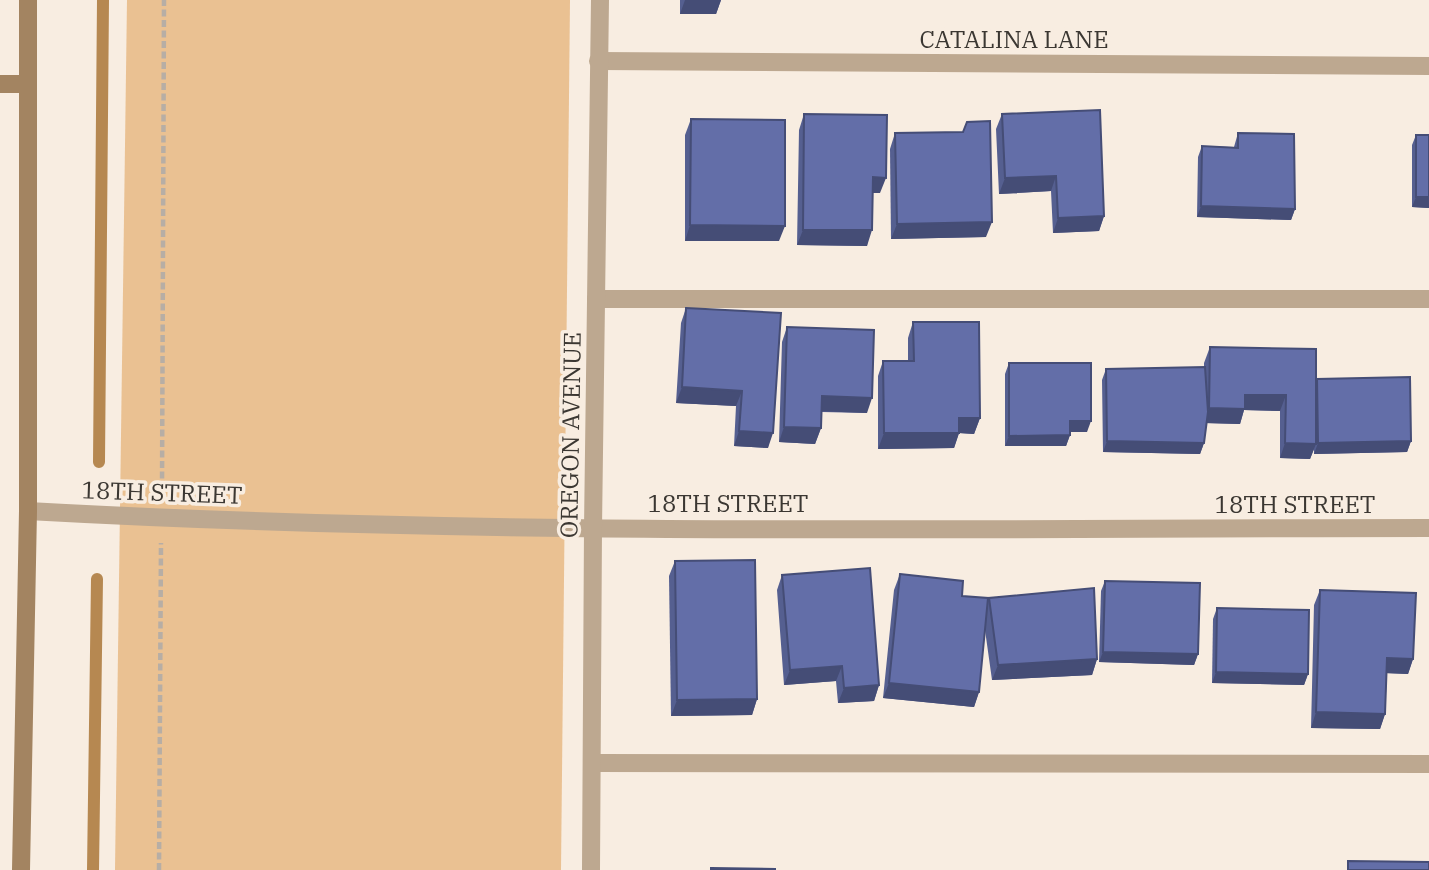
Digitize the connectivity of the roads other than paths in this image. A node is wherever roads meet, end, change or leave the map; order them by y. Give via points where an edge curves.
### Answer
1 (28, 0) edge
2 (600, 0) edge
3 (598, 61) junction
4 (1429, 66) edge
5 (0, 84) edge
6 (27, 85) junction
7 (596, 299) junction
8 (1429, 299) edge
9 (28, 511) junction
10 (593, 528) junction
11 (1429, 528) edge
12 (592, 763) junction
13 (1429, 764) edge
14 (21, 870) edge
15 (591, 870) edge

1 - 6 main road
2 - 3 street, OREGON AVENUE
3 - 4 street, CATALINA LANE
3 - 7 street, OREGON AVENUE
5 - 6 main road
6 - 9 main road
7 - 8 street
7 - 10 street, OREGON AVENUE
9 - 10 street, 18TH STREET
9 - 14 main road
10 - 11 street, 18TH STREET
10 - 12 street, OREGON AVENUE
12 - 13 street
12 - 15 street, OREGON AVENUE

